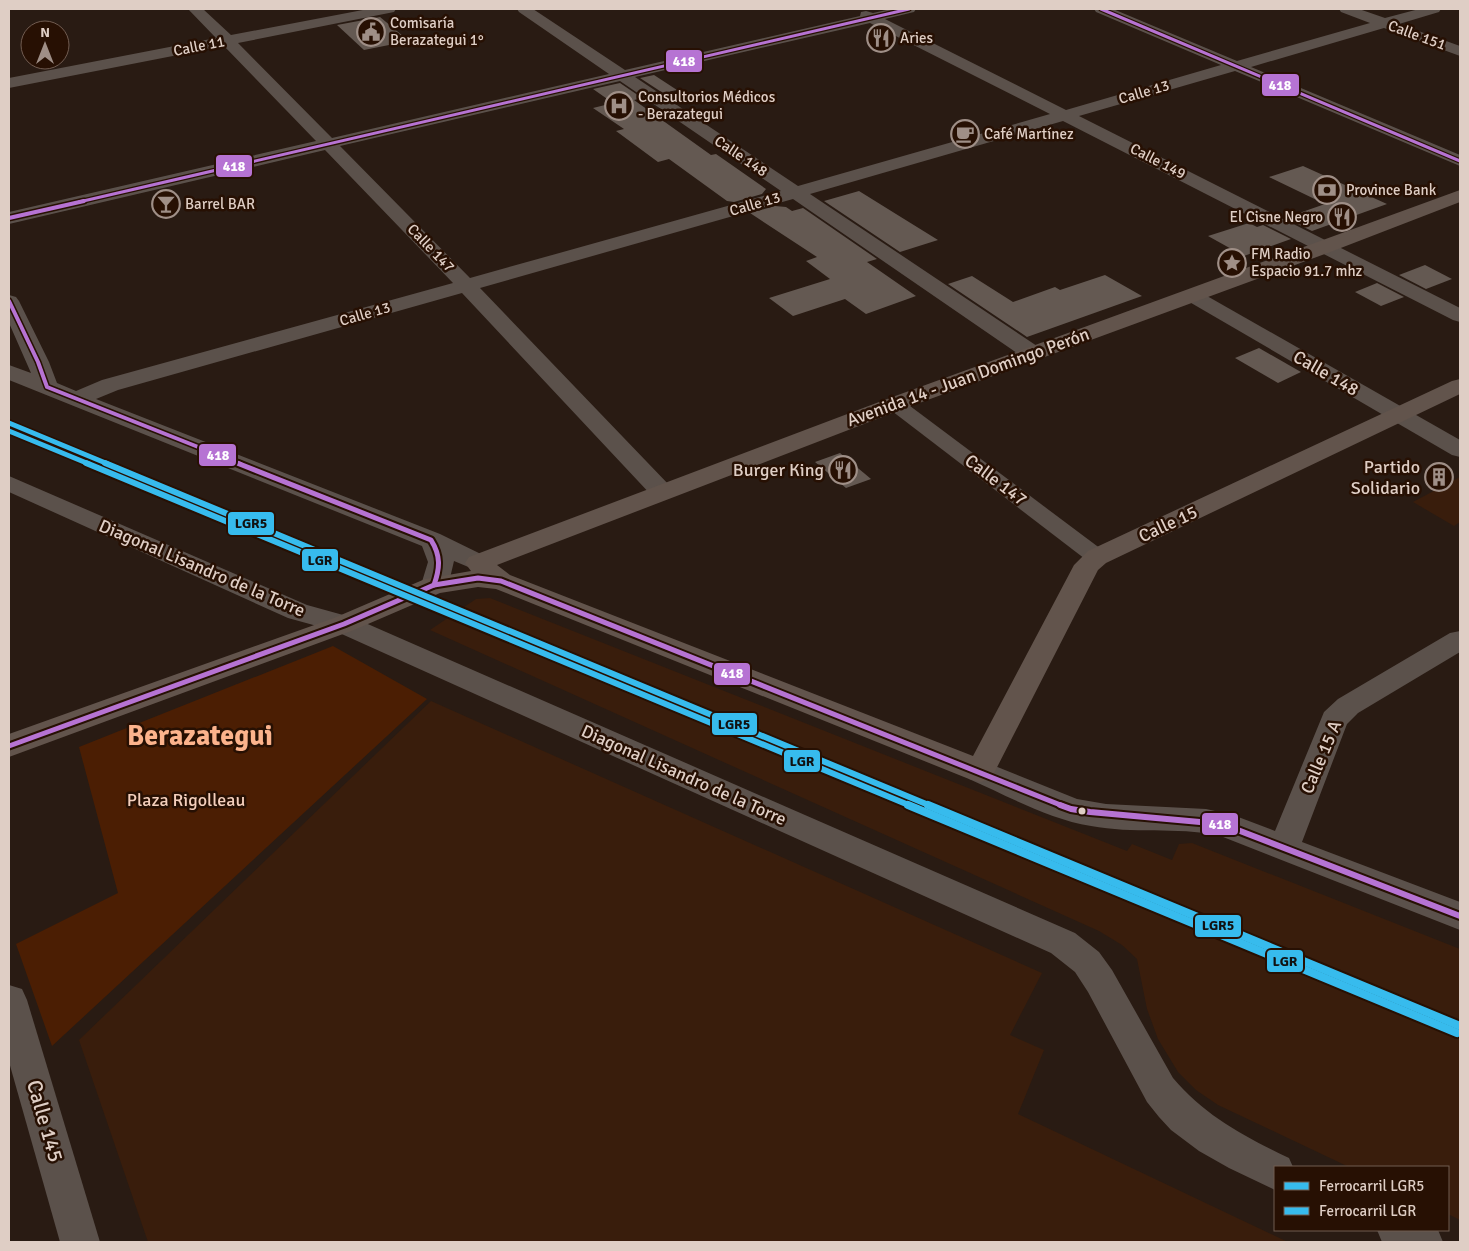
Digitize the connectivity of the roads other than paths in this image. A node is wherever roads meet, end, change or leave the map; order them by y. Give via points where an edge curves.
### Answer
1 (195, 9) edge
2 (389, 9) edge
3 (524, 9) edge
4 (854, 9) edge
5 (909, 9) edge
6 (1101, 9) edge
7 (1346, 9) edge
8 (1434, 9) edge
9 (872, 18) junction
10 (1384, 23) junction
11 (228, 41) junction
12 (1460, 51) edge
13 (1235, 66) junction
14 (624, 76) junction
15 (9, 83) edge
16 (1066, 115) junction
17 (330, 144) junction
18 (1460, 161) edge
19 (795, 193) junction
20 (1460, 196) edge
21 (9, 218) edge
22 (1326, 247) junction
23 (467, 286) junction
24 (1193, 296) junction
25 (9, 301) edge
26 (1460, 316) edge
27 (1032, 353) junction
28 (9, 373) edge
29 (1460, 386) edge
30 (47, 387) junction
31 (75, 399) junction
32 (895, 404) junction
33 (1398, 415) junction
34 (1460, 450) edge
35 (9, 483) edge
36 (662, 492) junction
37 (431, 540) junction
38 (1097, 557) junction
39 (478, 563) junction
40 (501, 581) junction
41 (434, 586) junction
42 (344, 624) junction
43 (1460, 640) edge
44 (9, 746) edge
45 (980, 771) junction
46 (1284, 848) junction
47 (1460, 916) edge
48 (9, 1000) edge
49 (1274, 1170) edge
50 (1399, 1231) edge
51 (80, 1242) edge
52 (1423, 1242) edge

1 - 11 street, Calle 147
2 - 11 street, Calle 11
3 - 14 street, Calle 148
4 - 9 street, Calle 149
5 - 9 street
6 - 13 street
7 - 10 street, Calle 151
8 - 10 street, Calle 13
9 - 14 street
9 - 16 street, Calle 149
10 - 12 street, Calle 151
10 - 13 street, Calle 13
11 - 15 street, Calle 11
11 - 17 street, Calle 147
13 - 16 street, Calle 13
13 - 18 street
14 - 17 street
14 - 19 street, Calle 148
16 - 19 street, Calle 13
16 - 22 street, Calle 149
17 - 21 street
17 - 23 street, Calle 147
19 - 23 street, Calle 13
19 - 27 street, Calle 148
20 - 22 main road, Avenida 14 - Juan Domingo Perón
22 - 24 main road, Avenida 14 - Juan Domingo Perón
22 - 26 street, Calle 149
23 - 31 street, Calle 13 via 110,386
23 - 36 street, Calle 147
24 - 27 main road, Avenida 14 - Juan Domingo Perón
24 - 33 street, Calle 148
25 - 30 street
27 - 32 main road, Avenida 14 - Juan Domingo Perón
28 - 30 street
29 - 33 main road, Calle 15
30 - 31 street
31 - 37 street
32 - 36 main road, Avenida 14 - Juan Domingo Perón
32 - 38 street, Calle 147
33 - 34 street, Calle 148
33 - 38 main road, Calle 15
35 - 42 street, Diagonal Lisandro de la Torre via 298,612
36 - 39 main road, Avenida 14 - Juan Domingo Perón
37 - 39 street
37 - 41 street via 441,557
38 - 45 main road, Calle 15 via 1087,565
39 - 40 main road
40 - 41 main road via 466,579
40 - 45 main road
41 - 42 main road
42 - 44 main road
42 - 49 street, Diagonal Lisandro de la Torre via 1062,943 1087,962 1100,981 1172,1106 1206,1136
43 - 46 street, Calle 15 A via 1348,706 1334,719
45 - 46 street via 1090,814 1203,820
46 - 47 street
48 - 51 street, Calle 145
50 - 52 street

